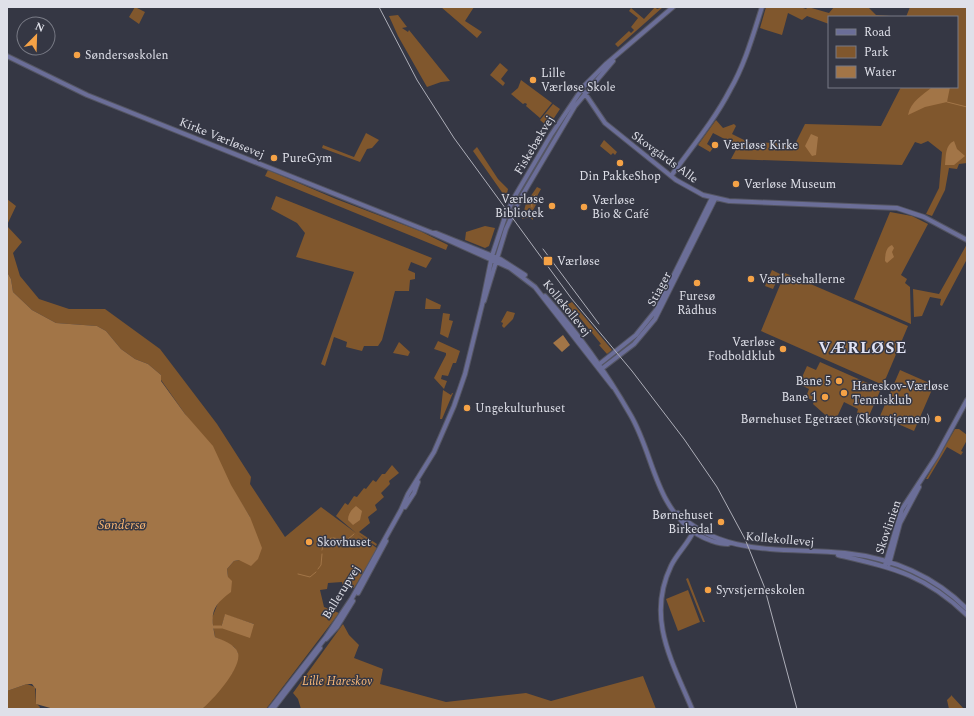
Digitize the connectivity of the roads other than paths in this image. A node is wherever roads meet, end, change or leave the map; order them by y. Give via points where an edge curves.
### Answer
1 (673, 7) edge
2 (762, 7) edge
3 (7, 56) edge
4 (616, 56) junction
5 (582, 89) junction
6 (584, 94) junction
7 (671, 176) junction
8 (713, 198) junction
9 (967, 240) edge
10 (491, 257) junction
11 (497, 260) junction
12 (482, 305) junction
13 (599, 368) junction
14 (967, 400) edge
15 (419, 479) junction
16 (694, 530) junction
17 (887, 564) junction
18 (967, 608) edge
19 (967, 615) edge
20 (270, 709) edge
21 (273, 709) edge
22 (692, 709) edge

1 - 4 street, Fiskebækvej
2 - 7 street via 747,53 731,90
3 - 10 street, Kirke Værløsevej via 87,95
4 - 5 street, Fiskebækvej
4 - 6 street, Fiskebækvej
5 - 6 street, Skovgårds Alle
5 - 10 street, Fiskebækvej via 515,196
6 - 7 street, Skovgårds Alle via 612,130
6 - 11 street, Fiskebækvej via 520,199 506,229
7 - 8 street, Skovgårds Alle via 692,190
8 - 9 street, Skovgårds Alle via 897,208 927,218
8 - 13 street, Stiager via 657,309 636,335
10 - 11 street, Kollekollevej
10 - 12 street, Ballerupvej
11 - 12 street, Ballerupvej
11 - 13 street, Kollekollevej via 523,276 535,287
12 - 15 street, Ballerupvej via 458,395 439,441
13 - 16 street, Kollekollevej via 634,422 657,482 671,506 679,518
14 - 17 street, Skovlinien via 902,509
15 - 20 street, Ballerupvej via 408,494 340,617
15 - 21 street, Ballerupvej via 414,493 337,627
16 - 17 street, Kollekollevej via 728,544 831,553
16 - 22 street via 678,553 664,583 661,618 665,644
17 - 18 street, Kollekollevej via 916,573 935,583
17 - 19 street, Kollekollevej via 930,585

